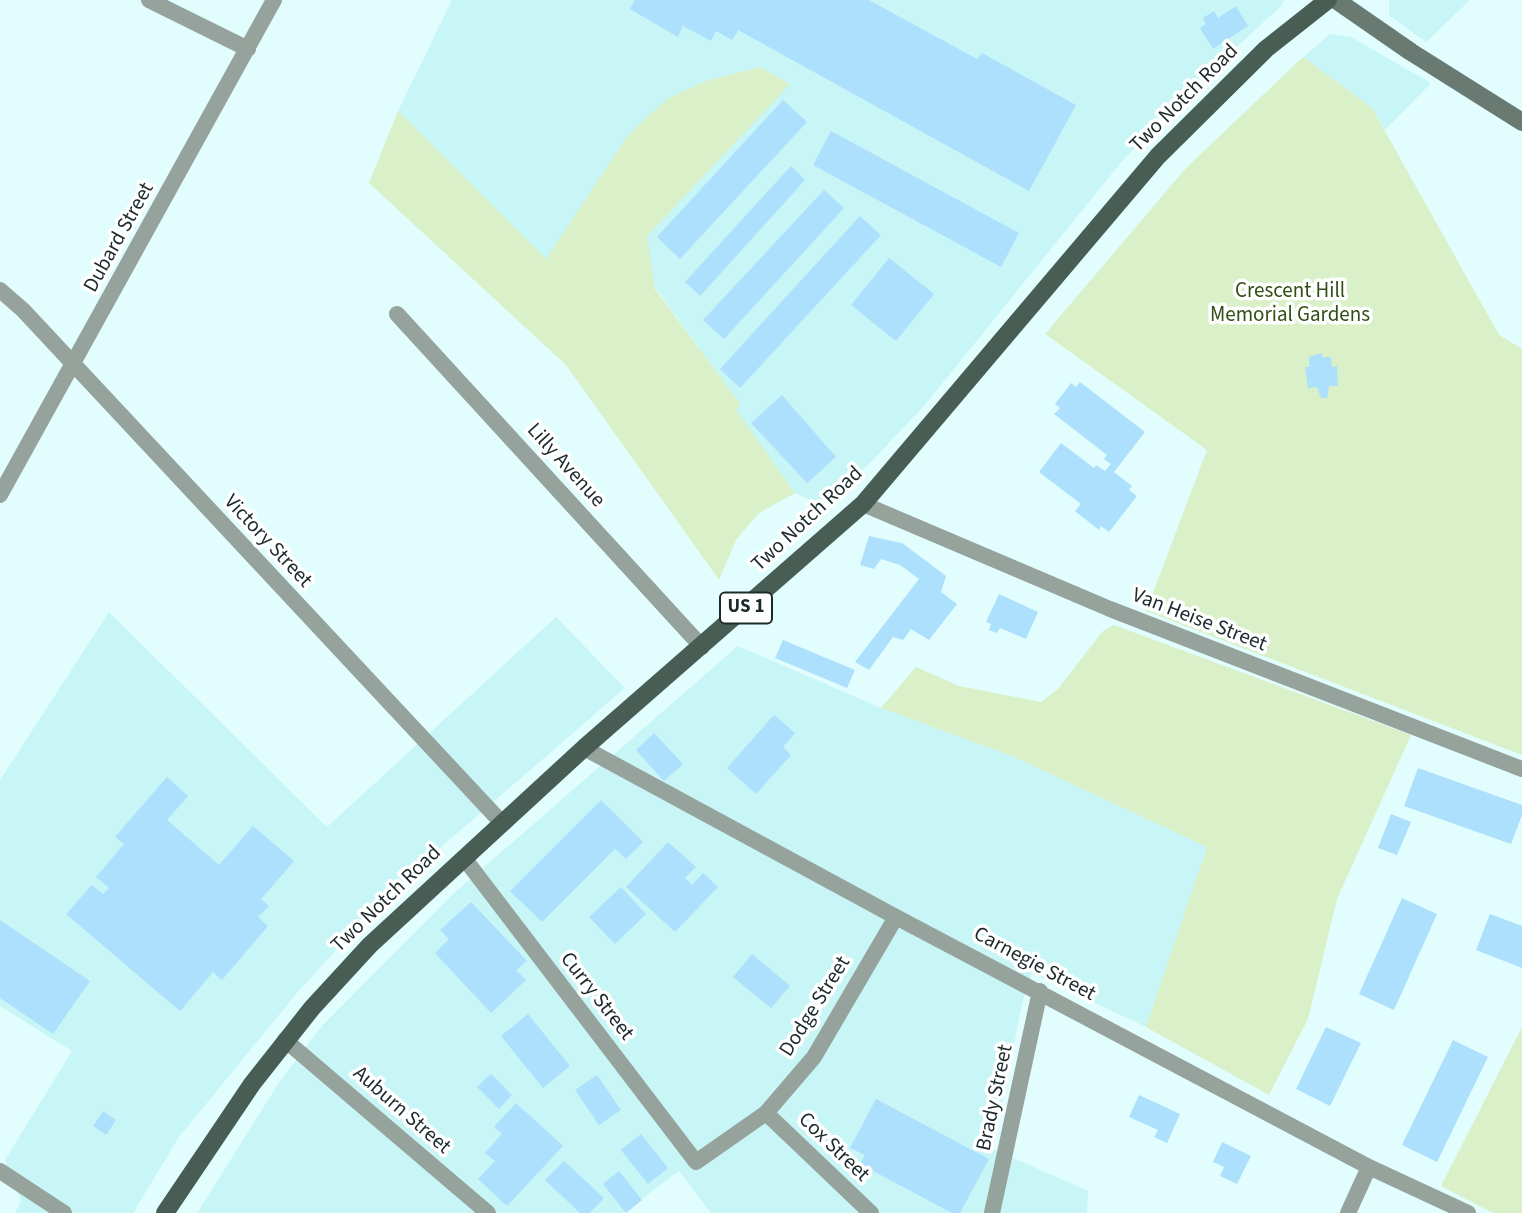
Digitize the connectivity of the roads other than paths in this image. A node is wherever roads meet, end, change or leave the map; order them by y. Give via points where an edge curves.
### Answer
1 (149, 0) edge
2 (274, 0) edge
3 (1328, 0) edge
4 (1336, 0) edge
5 (248, 49) junction
6 (1522, 122) edge
7 (0, 290) edge
8 (397, 313) dead end
9 (74, 365) junction
10 (0, 495) edge
11 (863, 504) junction
12 (702, 647) junction
13 (584, 748) junction
14 (1522, 769) edge
15 (502, 823) junction
16 (464, 858) junction
17 (896, 917) junction
18 (1040, 991) junction
19 (285, 1040) junction
20 (766, 1113) junction
21 (696, 1162) joint
22 (1370, 1167) junction
23 (0, 1171) edge
24 (64, 1213) edge
25 (165, 1213) edge
26 (488, 1213) edge
27 (871, 1213) edge
28 (992, 1213) edge
29 (1348, 1213) edge
30 (1468, 1213) edge

1 - 5 street
2 - 5 street, Dubard Street
3 - 11 main road, Two Notch Road / US 1 via 1266,49 1158,156
4 - 6 street
5 - 9 street, Dubard Street
7 - 9 street, Victory Street
8 - 12 street, Lilly Avenue
9 - 10 street, Dubard Street
9 - 15 street, Victory Street
11 - 12 main road, Two Notch Road / US 1
11 - 14 street, Van Heise Street via 1110,609
12 - 13 main road, Two Notch Road / US 1
13 - 15 main road, Two Notch Road / US 1
13 - 17 street, Carnegie Street
15 - 16 main road, Two Notch Road / US 1
16 - 19 main road, Two Notch Road / US 1 via 370,945
16 - 21 street, Curry Street
17 - 18 street, Carnegie Street
17 - 20 street, Dodge Street via 814,1057
18 - 22 street, Carnegie Street
18 - 28 street, Brady Street
19 - 25 main road, Two Notch Road / US 1 via 225,1120
19 - 26 street, Auburn Street
20 - 21 street, Dodge Street
20 - 27 street, Cox Street
22 - 29 street
22 - 30 street, Carnegie Street
23 - 24 street

